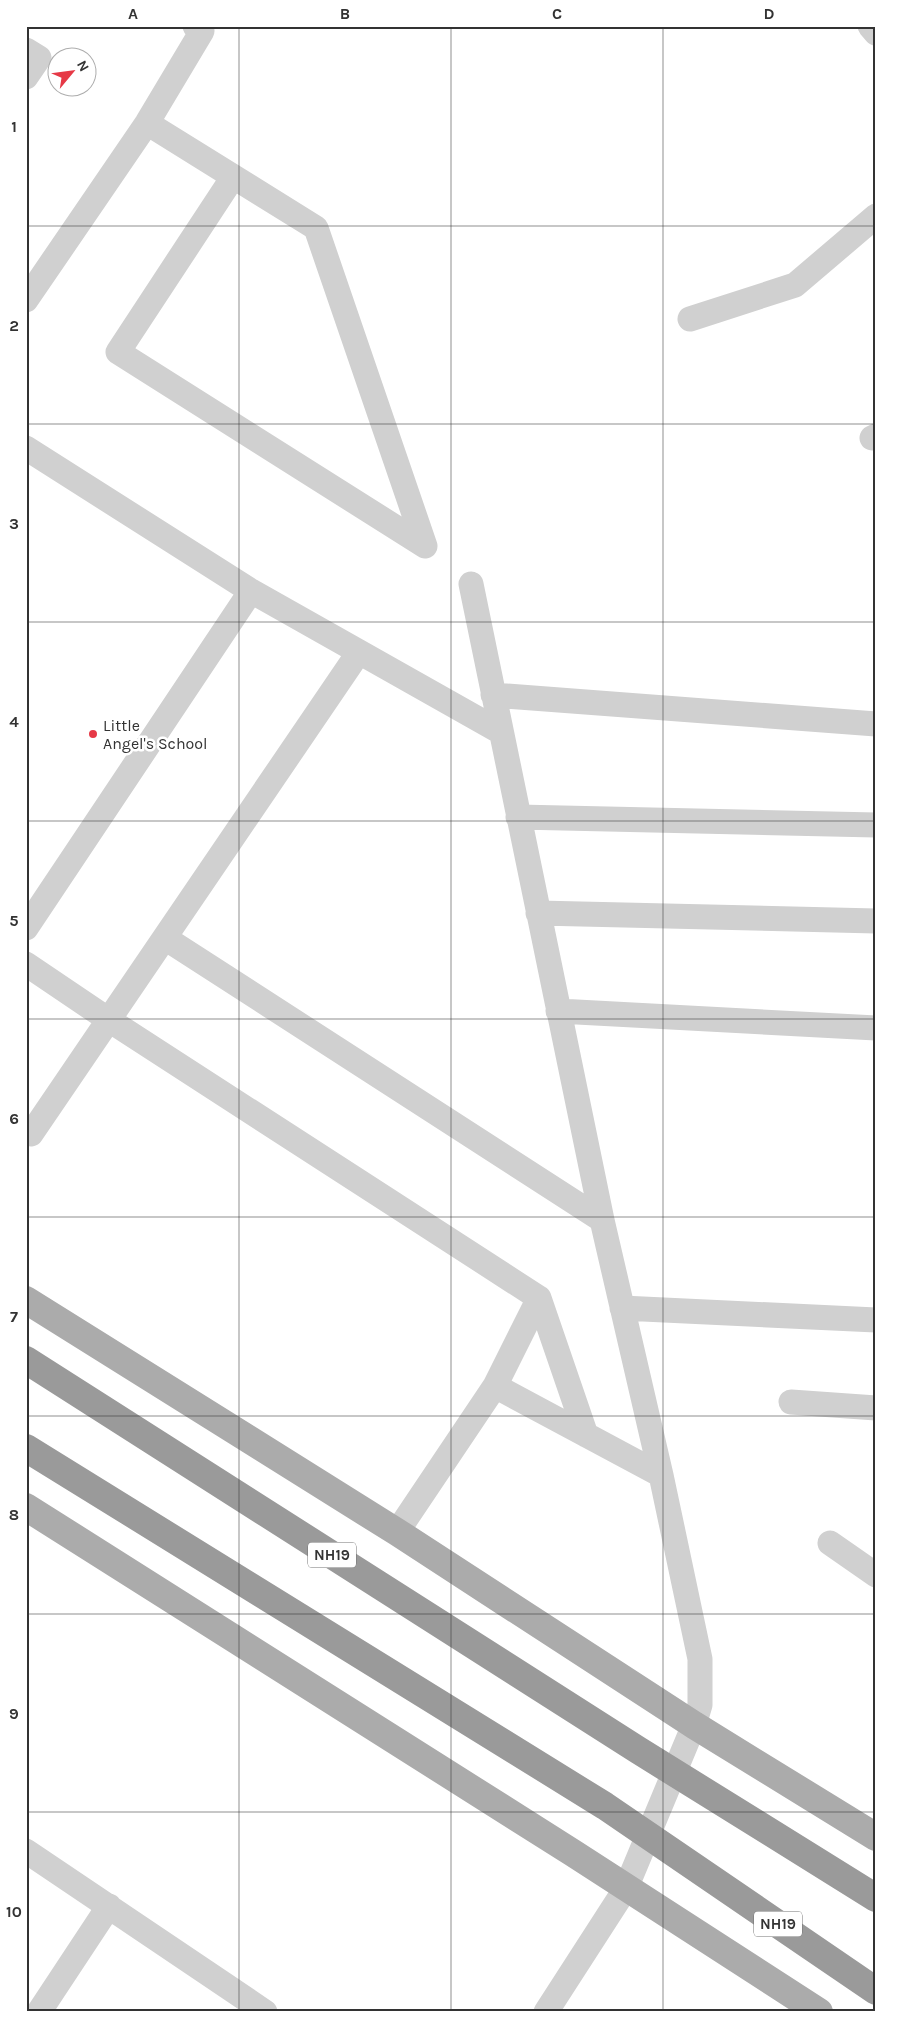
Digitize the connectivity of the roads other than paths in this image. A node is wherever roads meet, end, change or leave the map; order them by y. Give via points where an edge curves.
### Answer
1 (196, 26) edge
2 (870, 26) edge
3 (876, 33) edge
4 (26, 50) edge
5 (26, 78) edge
6 (146, 123) junction
7 (233, 177) junction
8 (876, 216) edge
9 (26, 300) edge
10 (690, 320) dead end
11 (26, 448) edge
12 (471, 584) dead end
13 (251, 591) junction
14 (359, 652) junction
15 (493, 695) junction
16 (876, 724) edge
17 (500, 732) junction
18 (518, 817) junction
19 (876, 825) edge
20 (538, 913) junction
21 (876, 921) edge
22 (26, 928) edge
23 (165, 938) junction
24 (26, 964) edge
25 (558, 1011) junction
26 (109, 1020) junction
27 (876, 1028) edge
28 (32, 1134) dead end
29 (602, 1220) junction
30 (539, 1298) junction
31 (26, 1300) edge
32 (622, 1308) junction
33 (876, 1320) edge
34 (26, 1360) edge
35 (496, 1386) junction
36 (791, 1402) dead end
37 (876, 1408) edge
38 (586, 1435) junction
39 (26, 1448) edge
40 (661, 1475) junction
41 (26, 1507) edge
42 (397, 1532) junction
43 (830, 1543) dead end
44 (876, 1575) edge
45 (694, 1726) junction
46 (876, 1836) edge
47 (26, 1851) edge
48 (626, 1888) junction
49 (876, 1898) edge
50 (109, 1906) junction
51 (876, 1992) edge
52 (39, 2012) edge
53 (265, 2012) edge
54 (546, 2012) edge
55 (819, 2012) edge

1 - 6 street via 202,31
2 - 3 street
4 - 5 street via 39,58
6 - 7 street
6 - 9 street
7 - 7 street via 118,352 425,546 316,228
8 - 10 street via 795,285
11 - 13 street
12 - 15 street
13 - 14 street
13 - 22 street
14 - 17 street
14 - 23 street
15 - 16 street
15 - 17 street
17 - 18 street
18 - 19 street
18 - 20 street
20 - 21 street
20 - 25 street
23 - 26 street
23 - 29 street
24 - 26 street
25 - 27 street
25 - 29 street
26 - 28 street
26 - 30 street
29 - 32 street
30 - 35 street
30 - 38 street
31 - 42 main road
32 - 33 street
32 - 40 street
34 - 49 highway, NH19
35 - 38 street
35 - 42 street
36 - 37 street
38 - 40 street
39 - 51 highway, NH19 via 604,1806
40 - 45 street via 700,1658 700,1704
41 - 48 main road
42 - 45 main road
43 - 44 street
45 - 46 main road
45 - 48 street
47 - 50 street
48 - 54 street
48 - 55 main road
50 - 52 street
50 - 53 street

